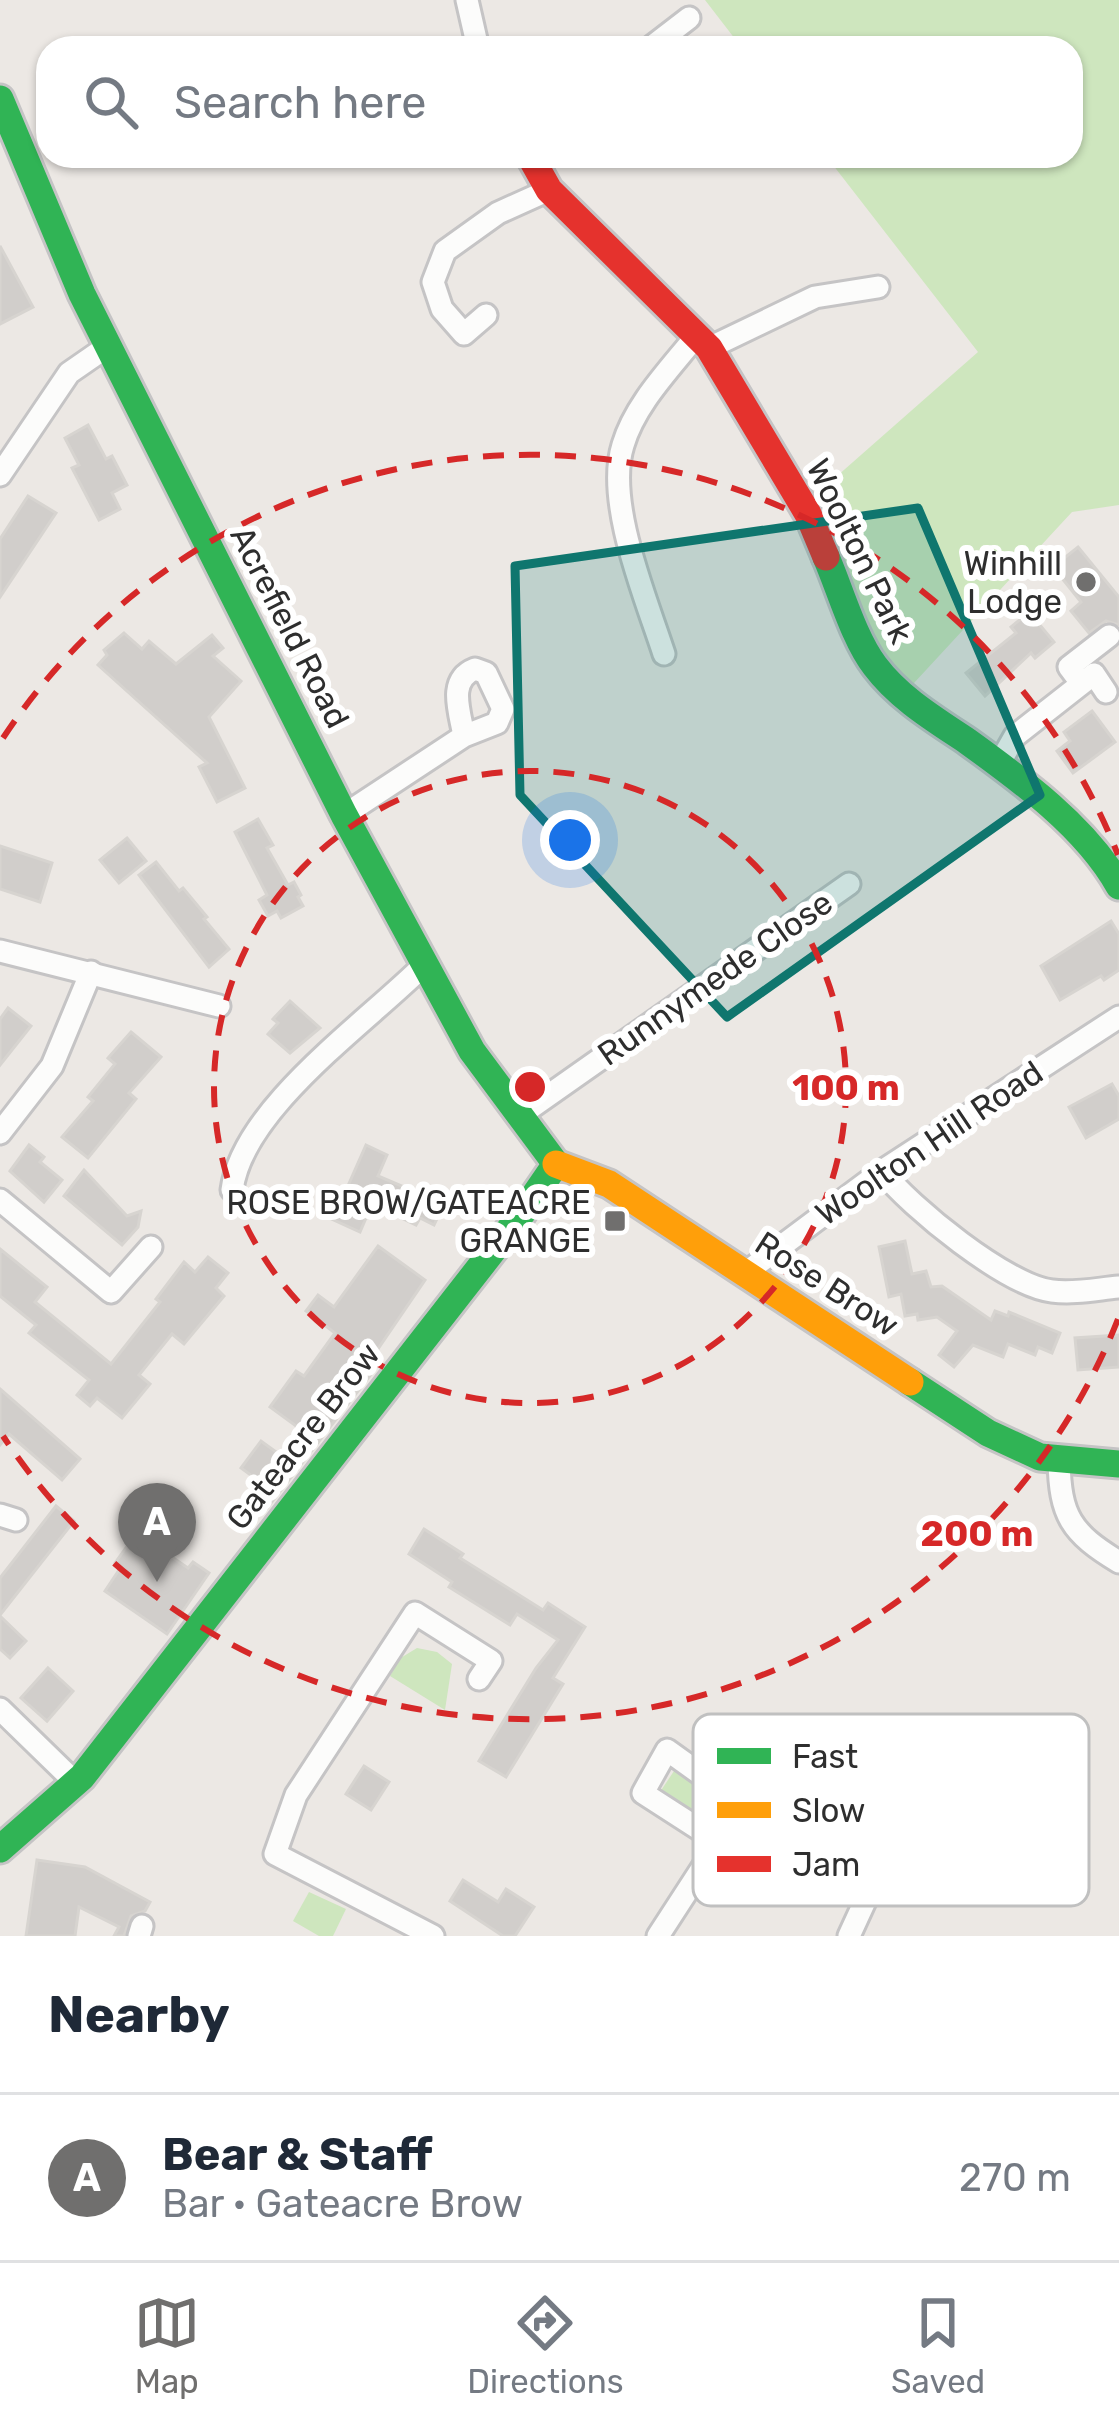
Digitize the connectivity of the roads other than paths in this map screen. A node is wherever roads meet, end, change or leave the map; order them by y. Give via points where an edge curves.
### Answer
1 (467, 0) edge
2 (688, 18) dead end
3 (475, 36) edge
4 (665, 36) edge
5 (0, 99) edge
6 (537, 168) edge
7 (549, 190) junction
8 (878, 287) dead end
9 (486, 315) dead end
10 (703, 342) junction
11 (108, 346) junction
12 (0, 475) edge
13 (1109, 636) dead end
14 (664, 654) dead end
15 (1081, 683) junction
16 (1106, 692) dead end
17 (464, 736) dead end
18 (999, 764) junction
19 (344, 815) junction
20 (849, 884) dead end
21 (1119, 886) edge
22 (0, 951) edge
23 (423, 966) junction
24 (91, 972) junction
25 (220, 1006) dead end
26 (1119, 1017) edge
27 (521, 1114) junction
28 (0, 1132) edge
29 (556, 1164) junction
30 (883, 1171) junction
31 (232, 1190) dead end
32 (0, 1200) edge
33 (152, 1247) dead end
34 (744, 1274) junction
35 (1119, 1287) edge
36 (1059, 1460) junction
37 (1119, 1464) edge
38 (1119, 1562) edge
39 (479, 1678) dead end
40 (0, 1709) edge
41 (693, 1769) edge
42 (76, 1783) junction
43 (693, 1825) edge
44 (0, 1849) edge
45 (693, 1882) edge
46 (863, 1906) edge
47 (433, 1936) edge
48 (658, 1936) edge
49 (849, 1936) edge

1 - 3 street
2 - 4 street
5 - 11 main road, Acrefield Road
6 - 7 main road, Woolton Park
7 - 9 street via 445,251 433,282 448,320 464,334
7 - 10 main road, Woolton Park
8 - 10 street via 815,297
10 - 14 street via 649,395 622,446 620,511
10 - 18 main road, Woolton Park via 808,514 872,663 902,696
11 - 12 street via 69,373
11 - 19 main road, Acrefield Road
13 - 15 street via 1070,667
15 - 16 street via 1094,674
15 - 18 street via 1015,736
17 - 19 street
18 - 21 main road, Woolton Park via 1105,861
19 - 23 main road, Acrefield Road
20 - 27 street, Runnymede Close
22 - 24 street
23 - 27 main road, Acrefield Road via 472,1051
23 - 31 street via 260,1123
24 - 25 street
24 - 28 street via 52,1066
26 - 30 street, Woolton Hill Road
27 - 29 main road, Acrefield Road
29 - 34 main road, Rose Brow via 609,1184
29 - 42 main road, Gateacre Brow
30 - 34 street, Woolton Hill Road
30 - 35 street via 909,1201 1011,1277 1054,1292
32 - 33 street via 111,1292
34 - 36 main road, Rose Brow via 988,1433
36 - 37 main road, Rose Brow
36 - 38 street via 1060,1498 1071,1521
39 - 47 street via 491,1661 415,1613 296,1795 275,1854
40 - 42 street
41 - 43 street via 667,1750 644,1793
42 - 44 main road, Gateacre Brow
45 - 48 street
46 - 49 street

